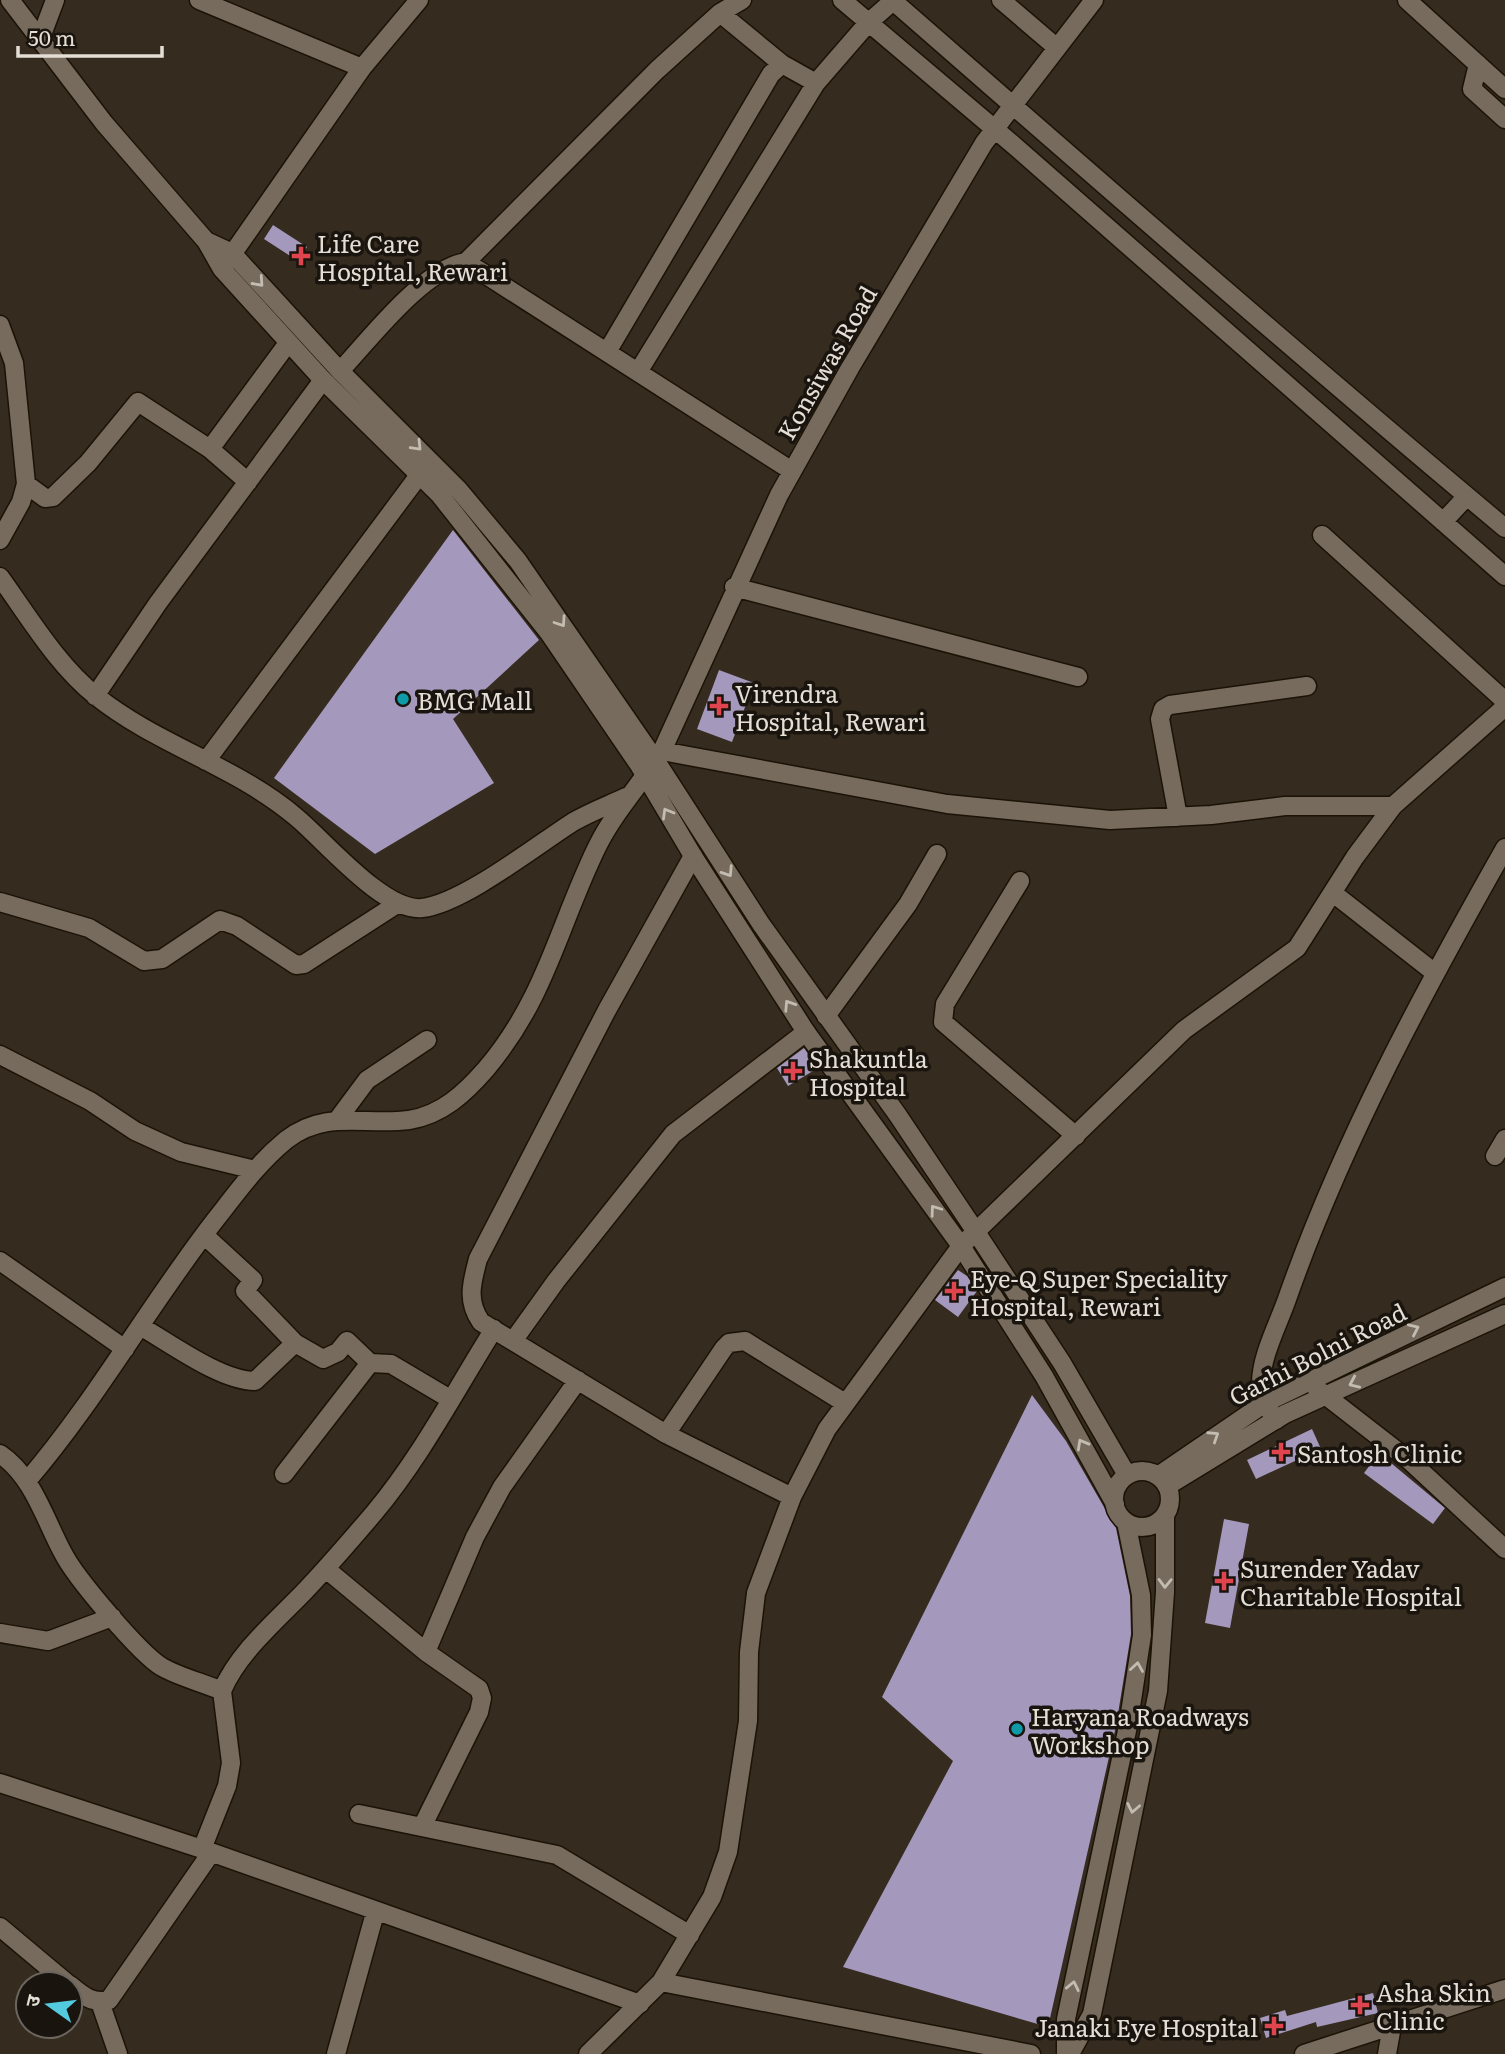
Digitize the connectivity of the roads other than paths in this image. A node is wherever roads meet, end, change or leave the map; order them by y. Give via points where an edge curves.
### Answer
1 (10, 0) edge
2 (55, 0) edge
3 (199, 0) edge
4 (419, 0) edge
5 (742, 0) edge
6 (842, 0) edge
7 (1001, 0) edge
8 (1094, 0) edge
9 (1407, 0) edge
10 (892, 1) edge
11 (720, 12) junction
12 (868, 23) junction
13 (40, 40) junction
14 (1056, 47) junction
15 (782, 64) junction
16 (1478, 64) junction
17 (362, 68) junction
18 (816, 83) junction
19 (1505, 89) edge
20 (1014, 104) junction
21 (1505, 119) edge
22 (994, 129) junction
23 (227, 261) junction
24 (466, 262) junction
25 (0, 325) edge
26 (288, 343) junction
27 (607, 352) junction
28 (340, 371) junction
29 (638, 372) junction
30 (323, 380) junction
31 (210, 449) junction
32 (792, 471) junction
33 (420, 474) junction
34 (248, 482) junction
35 (26, 484) junction
36 (1467, 496) junction
37 (1443, 522) junction
38 (1505, 528) edge
39 (1322, 535) dead end
40 (0, 540) edge
41 (1505, 576) edge
42 (0, 577) edge
43 (734, 587) junction
44 (1077, 677) dead end
45 (1307, 685) dead end
46 (95, 696) junction
47 (1505, 701) edge
48 (1505, 707) edge
49 (659, 756) junction
50 (206, 761) junction
51 (646, 776) junction
52 (627, 797) junction
53 (1393, 806) junction
54 (1178, 817) junction
55 (1505, 848) edge
56 (937, 854) dead end
57 (693, 856) junction
58 (1020, 881) dead end
59 (1334, 892) junction
60 (0, 902) edge
61 (397, 904) junction
62 (1435, 973) junction
63 (827, 1016) junction
64 (806, 1032) junction
65 (427, 1040) dead end
66 (0, 1055) edge
67 (338, 1119) junction
68 (1076, 1136) junction
69 (1505, 1139) edge
70 (1495, 1156) dead end
71 (254, 1170) junction
72 (976, 1232) junction
73 (204, 1235) junction
74 (961, 1246) junction
75 (0, 1261) edge
76 (1505, 1287) edge
77 (1505, 1314) edge
78 (140, 1326) junction
79 (494, 1329) junction
80 (513, 1341) junction
81 (295, 1343) junction
82 (125, 1349) junction
83 (370, 1363) junction
84 (578, 1380) junction
85 (1308, 1381) junction
86 (1325, 1396) junction
87 (450, 1399) junction
88 (845, 1403) junction
89 (1265, 1403) junction
90 (1276, 1420) junction
91 (666, 1433) junction
92 (0, 1454) edge
93 (284, 1474) dead end
94 (1127, 1475) junction
95 (27, 1481) junction
96 (1163, 1481) junction
97 (792, 1497) junction
98 (1115, 1504) junction
99 (1165, 1515) junction
100 (1126, 1522) junction
101 (1505, 1549) edge
102 (326, 1569) junction
103 (113, 1617) junction
104 (0, 1633) edge
105 (426, 1652) junction
106 (222, 1691) junction
107 (0, 1783) edge
108 (359, 1814) dead end
109 (422, 1827) junction
110 (207, 1851) junction
111 (375, 1913) junction
112 (0, 1927) edge
113 (690, 1936) junction
114 (51, 1970) edge
115 (661, 1983) junction
116 (1505, 1989) edge
117 (84, 1996) edge
118 (100, 2002) junction
119 (640, 2004) junction
120 (1392, 2026) junction
121 (118, 2054) edge
122 (336, 2054) edge
123 (588, 2054) edge
124 (1031, 2054) edge
125 (1068, 2054) edge
126 (1304, 2054) edge
127 (1387, 2054) edge

1 - 13 street
2 - 13 street
3 - 17 street
4 - 17 street
5 - 11 street
6 - 12 street
7 - 14 street
8 - 14 street, Konsiwas Road
9 - 16 street
10 - 12 street
10 - 20 street
11 - 15 street
11 - 24 street
12 - 18 street
12 - 22 street
13 - 23 street via 104,123
14 - 20 street, Konsiwas Road
15 - 18 street
15 - 27 street via 771,74
16 - 19 street
16 - 21 street via 1472,89
17 - 23 street
18 - 29 street
20 - 22 street, Konsiwas Road
20 - 36 street via 1135,214
22 - 32 street, Konsiwas Road
22 - 37 street
23 - 26 street
23 -> 28 street
24 - 27 street
24 - 28 street via 441,271
25 - 35 street via 14,363
26 - 30 street
26 - 31 street
27 - 29 street
28 -> 49 street via 458,489 518,561
29 - 32 street
30 - 33 street
30 - 34 street
31 - 34 street
31 - 35 street via 138,402 53,497 45,498
32 - 43 street, Konsiwas Road
33 - 50 street
33 - 51 street via 541,622
34 - 46 street
35 - 40 street
36 - 37 street
36 - 38 street
37 - 41 street
39 - 47 street
42 - 46 street via 75,677
43 - 44 street
43 - 49 street, Konsiwas Road
45 - 54 street via 1163,709 1160,719
46 - 50 street
48 - 53 street
49 - 51 street, Konsiwas Road
49 - 54 street via 947,804 1110,820
49 -> 63 street via 761,923
50 - 61 street via 280,804
51 - 52 street, Konsiwas Road
57 -> 51 street
52 - 61 street via 576,820 453,897 425,908
52 - 67 street via 595,850 529,1010 485,1070 449,1105 425,1116 397,1121
53 - 54 street via 1296,805
53 - 59 street
55 - 62 street
56 - 63 street via 908,904
64 -> 57 street
57 - 79 street via 478,1259 472,1307 481,1322
58 - 68 street via 945,1004 943,1022
59 - 62 street
59 - 68 street via 1297,948 1204,1013
60 - 61 street via 89,929 144,961 162,959 213,923 228,921 296,965
62 - 89 street via 1306,1247 1265,1362 1261,1386
63 - 72 street
74 -> 64 street
64 - 80 street via 673,1134
65 - 67 street via 367,1080
66 - 71 street via 90,1101 147,1137 181,1152
67 - 71 street via 290,1138
68 - 72 street
69 - 70 street
71 - 73 street
72 - 74 street
72 - 94 street via 1062,1363
73 - 78 street
73 - 81 street via 253,1280 244,1292
74 - 88 street
98 -> 74 street via 1044,1376
75 - 82 street
85 -> 76 street, Garhi Bolni Road
77 -> 86 street, Garhi Bolni Road
78 - 81 street via 244,1381 256,1381
78 - 82 street
79 - 80 street
79 - 87 street
80 - 84 street
81 - 83 street via 323,1359 348,1341
82 - 95 street via 76,1423
83 - 87 street via 391,1364
83 - 93 street
84 - 91 street
84 - 105 street via 502,1487 475,1537
85 - 86 street
85 - 89 street, Garhi Bolni Road
86 - 90 street, Garhi Bolni Road
86 - 101 street via 1410,1461
87 - 102 street via 384,1501
88 - 91 street via 737,1340 724,1348
88 - 97 street
89 - 90 street
96 -> 89 street, Garhi Bolni Road
90 - 96 street, Garhi Bolni Road
91 - 97 street
92 - 95 street
94 - 96 street via 1148,1471
94 - 98 street via 1115,1493
95 - 103 street via 64,1556
96 - 99 street via 1169,1506
97 - 113 street via 752,1612 748,1721 727,1852 712,1897
98 - 100 street
99 - 100 street via 1147,1527
99 -> 125 street via 1158,1691 1092,2014
125 -> 100 street via 1066,2019 1128,1726 1142,1635 1141,1595
102 - 105 street
102 - 106 street via 246,1654
103 - 104 street via 48,1641
103 - 106 street via 154,1661
105 - 109 street via 476,1685 482,1698
106 - 110 street via 231,1762
107 - 110 street
108 - 109 street
109 - 113 street via 557,1855
110 - 111 street
110 - 118 street via 109,2000
111 - 119 street
111 - 122 street
112 - 114 street
113 - 115 street
115 - 119 street
115 - 124 street
116 - 120 street
117 - 118 street
118 - 121 street
119 - 123 street
120 - 126 street
120 - 127 street

